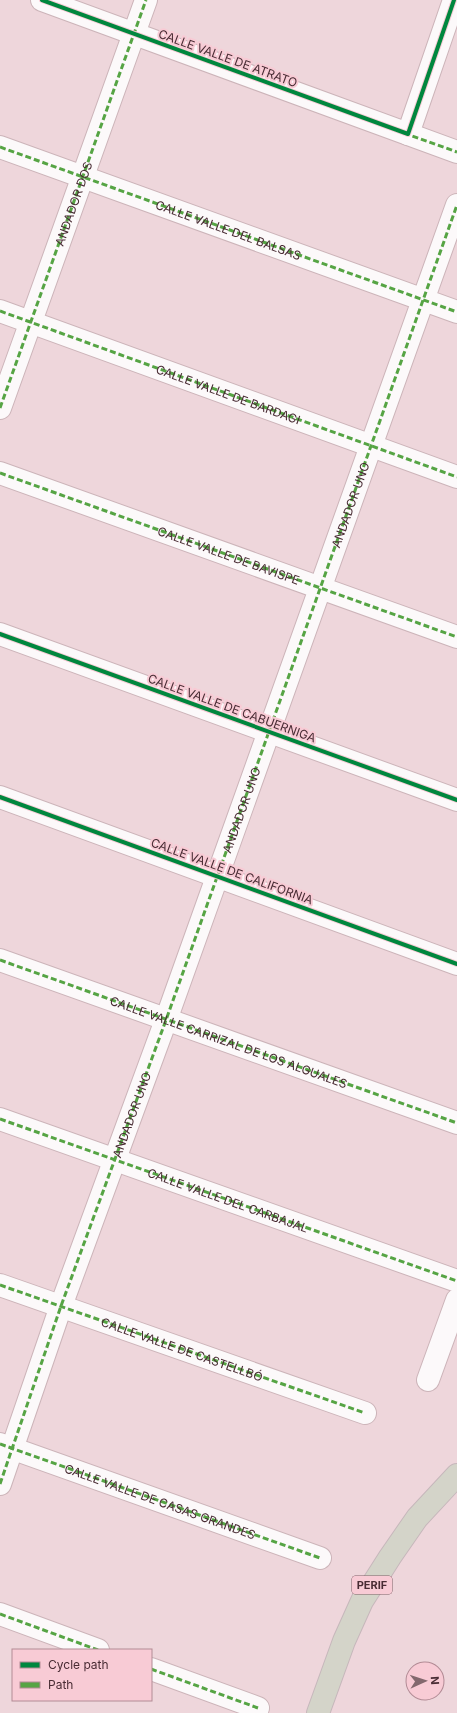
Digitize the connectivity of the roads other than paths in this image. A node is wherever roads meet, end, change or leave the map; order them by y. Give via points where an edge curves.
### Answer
1 (42, 0) edge
2 (146, 0) edge
3 (454, 0) edge
4 (134, 34) junction
5 (408, 134) junction
6 (0, 147) edge
7 (457, 152) edge
8 (82, 176) junction
9 (457, 205) edge
10 (423, 299) junction
11 (0, 312) edge
12 (457, 312) edge
13 (30, 322) junction
14 (0, 408) edge
15 (371, 446) junction
16 (0, 473) edge
17 (457, 477) edge
18 (320, 588) junction
19 (0, 634) edge
20 (457, 637) edge
21 (269, 732) junction
22 (0, 797) edge
23 (457, 800) edge
24 (217, 876) junction
25 (0, 960) edge
26 (457, 964) edge
27 (166, 1020) junction
28 (0, 1119) edge
29 (457, 1123) edge
30 (116, 1160) junction
31 (457, 1281) edge
32 (0, 1285) edge
33 (457, 1300) edge
34 (61, 1306) junction
35 (428, 1380) dead end
36 (365, 1413) dead end
37 (6, 1446) edge
38 (457, 1476) edge
39 (0, 1484) edge
40 (320, 1558) dead end
41 (0, 1614) edge
42 (95, 1649) edge
43 (152, 1669) edge
44 (258, 1708) dead end
45 (318, 1713) edge

1 - 4 street, CALLE VALLE DE ATRATO
2 - 4 street, ANDADOR DOS
3 - 5 street
4 - 5 street, CALLE VALLE DE ATRATO
4 - 8 street, ANDADOR DOS
5 - 7 street, CALLE VALLE DE ATRATO
6 - 8 street, CALLE VALLE DEL BALSAS
8 - 10 street, CALLE VALLE DEL BALSAS
8 - 13 street, ANDADOR DOS
9 - 10 street, ANDADOR UNO
10 - 12 street, CALLE VALLE DEL BALSAS
10 - 15 street, ANDADOR UNO
11 - 13 street, CALLE VALLE DE BARDAGI
13 - 14 street, ANDADOR DOS
13 - 15 street, CALLE VALLE DE BARDAGI
15 - 17 street, CALLE VALLE DE BARDAGI
15 - 18 street, ANDADOR UNO
16 - 18 street, CALLE VALLE DE BAVISPE
18 - 20 street, CALLE VALLE DE BAVISPE
18 - 21 street, ANDADOR UNO
19 - 21 street, CALLE VALLE DE CABUERNIGA
21 - 23 street, CALLE VALLE DE CABUERNIGA
21 - 24 street, ANDADOR UNO
22 - 24 street, CALLE VALLE DE CALIFORNIA
24 - 26 street, CALLE VALLE DE CALIFORNIA
24 - 27 street, ANDADOR UNO
25 - 27 street, CALLE VALLE CARRIZAL DE LOS ALGUALES
27 - 29 street, CALLE VALLE CARRIZAL DE LOS ALGUALES
27 - 30 street, ANDADOR UNO
28 - 30 street, CALLE VALLE DEL CARBAJAL
30 - 31 street, CALLE VALLE DEL CARBAJAL
30 - 34 street, ANDADOR UNO
32 - 34 street, CALLE VALLE DE CASTELLBÓ
33 - 35 street
34 - 36 street, CALLE VALLE DE CASTELLBÓ
34 - 37 street, ANDADOR UNO
37 - 39 street, ANDADOR UNO
37 - 40 street, CALLE VALLE DE CASAS GRANDES
38 - 45 highway, PERIF via 417,1518 362,1601 344,1640
41 - 42 street
43 - 44 street

